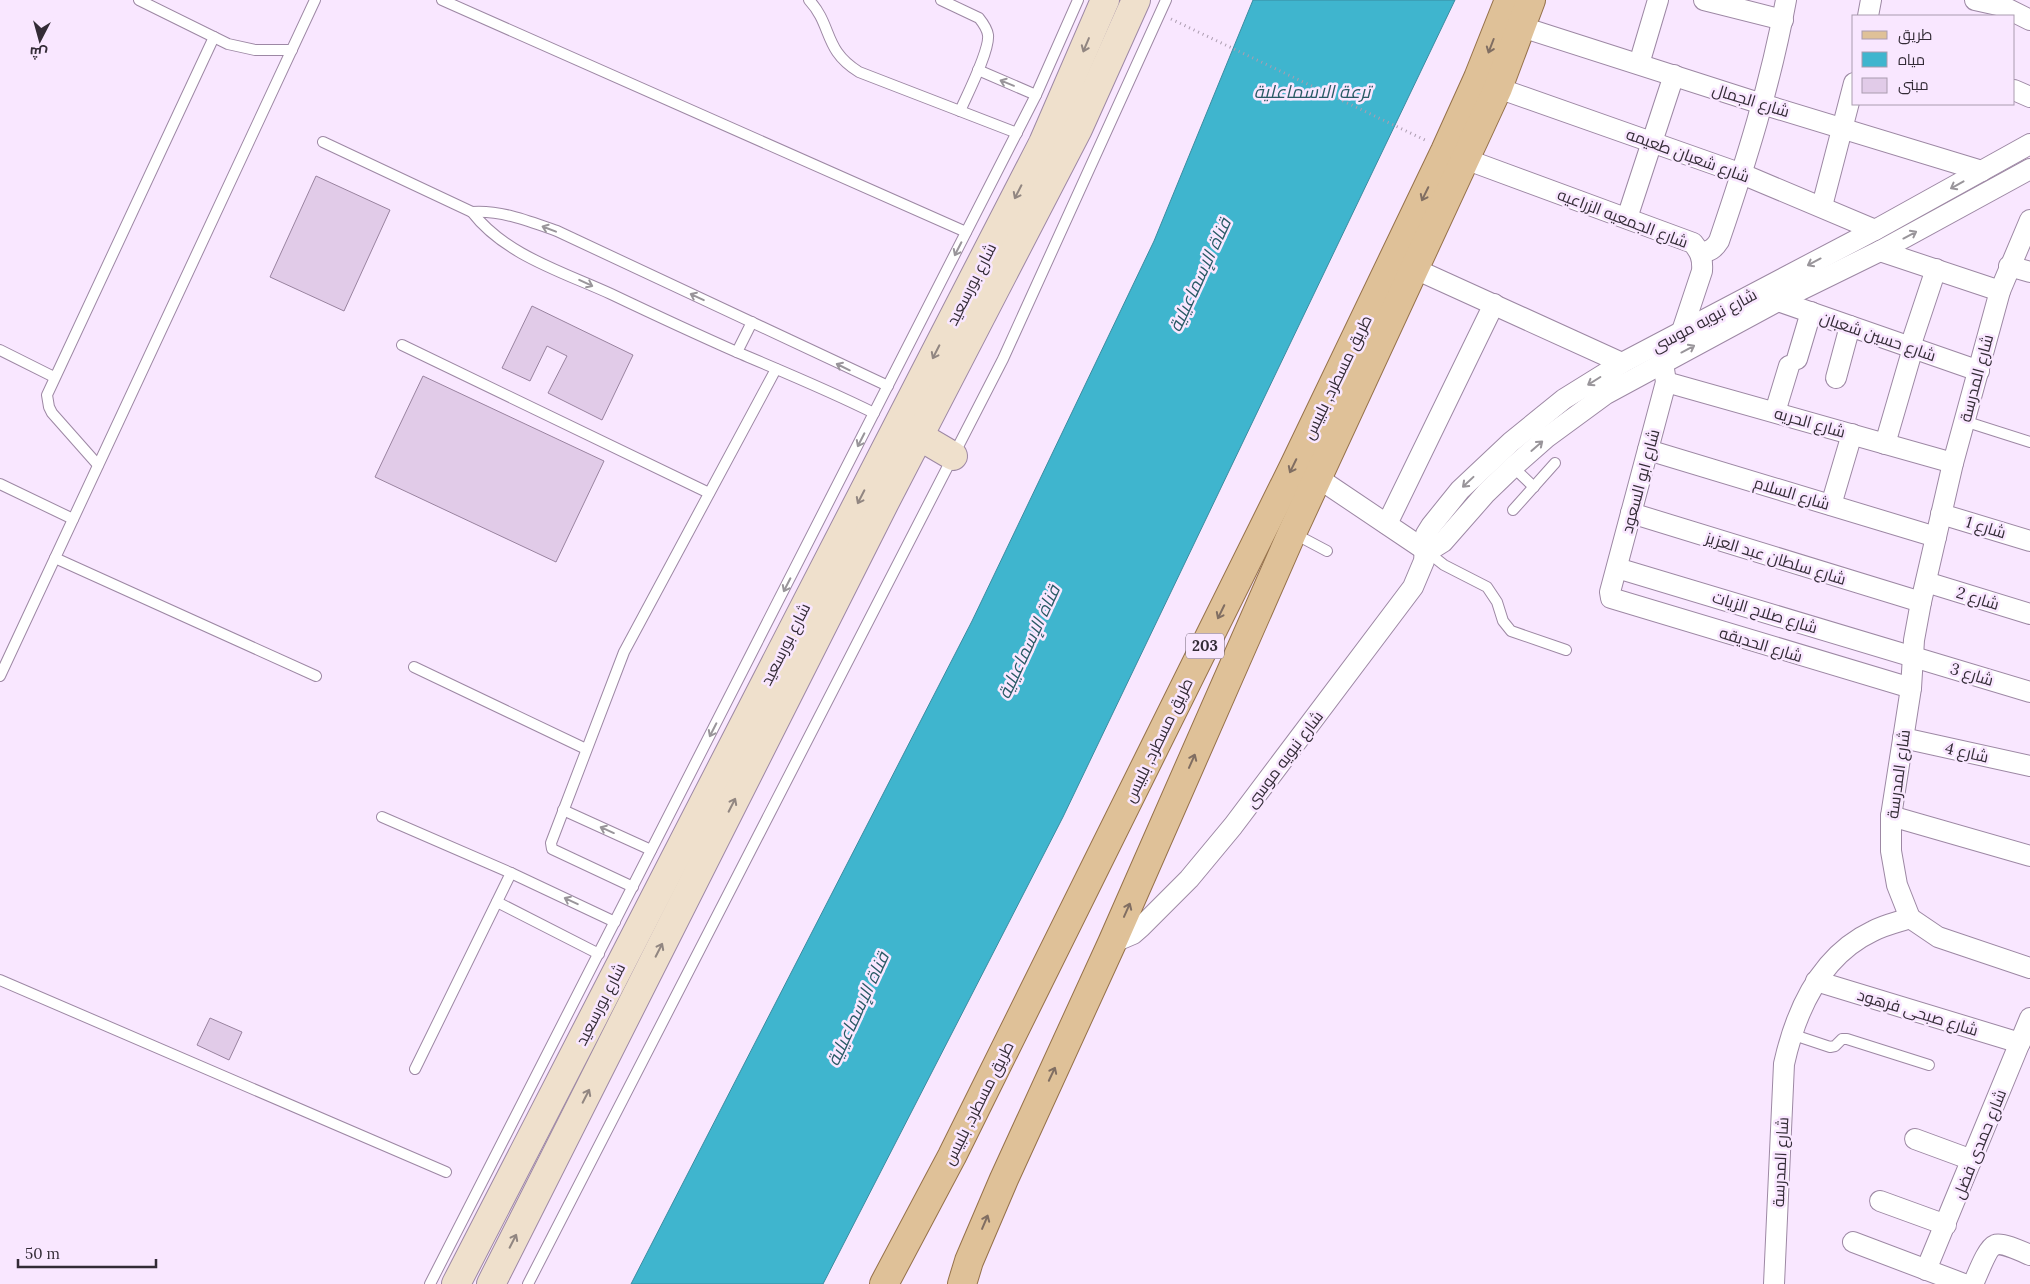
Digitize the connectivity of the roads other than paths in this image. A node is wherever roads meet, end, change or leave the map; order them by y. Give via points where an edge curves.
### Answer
1 (139, 0) edge
2 (315, 0) edge
3 (442, 0) edge
4 (809, 0) edge
5 (941, 0) edge
6 (1078, 0) edge
7 (1105, 0) edge
8 (1136, 0) edge
9 (1166, 0) edge
10 (1509, 0) edge
11 (1531, 0) edge
12 (1658, 0) edge
13 (1704, 0) edge
14 (1786, 0) edge
15 (1871, 0) edge
16 (1975, 0) edge
17 (2003, 3) edge
18 (1868, 15) edge
19 (1783, 20) junction
20 (2030, 20) edge
21 (1522, 27) junction
22 (214, 37) junction
23 (292, 50) junction
24 (1638, 64) junction
25 (978, 70) junction
26 (1674, 75) junction
27 (1498, 88) junction
28 (2015, 90) edge
29 (1852, 92) edge
30 (1036, 94) junction
31 (2030, 97) edge
32 (1762, 104) junction
33 (960, 111) junction
34 (1844, 128) junction
35 (1017, 133) junction
36 (1652, 141) junction
37 (323, 142) dead end
38 (2030, 144) edge
39 (1465, 159) junction
40 (2030, 170) edge
41 (1982, 171) junction
42 (1742, 174) junction
43 (1822, 206) junction
44 (472, 212) junction
45 (1627, 218) junction
46 (2030, 220) edge
47 (1875, 230) junction
48 (966, 232) junction
49 (1880, 251) junction
50 (1701, 253) junction
51 (2009, 266) junction
52 (1413, 268) junction
53 (1936, 269) junction
54 (2030, 272) edge
55 (2000, 290) junction
56 (1778, 301) junction
57 (1494, 304) junction
58 (1811, 312) junction
59 (752, 322) junction
60 (1850, 326) junction
61 (1682, 331) junction
62 (402, 344) dead end
63 (1911, 348) junction
64 (0, 350) edge
65 (737, 352) junction
66 (1622, 363) junction
67 (776, 368) junction
68 (1978, 371) junction
69 (1664, 372) junction
70 (54, 377) junction
71 (1836, 378) dead end
72 (888, 386) junction
73 (1775, 412) junction
74 (874, 413) junction
75 (1964, 421) junction
76 (1852, 434) junction
77 (919, 436) junction
78 (2030, 442) edge
79 (1885, 444) junction
80 (1648, 450) junction
81 (953, 456) junction
82 (1555, 463) dead end
83 (1953, 463) junction
84 (98, 465) junction
85 (1513, 467) junction
86 (1318, 478) junction
87 (0, 484) edge
88 (1534, 487) junction
89 (709, 493) junction
90 (1832, 505) junction
91 (1513, 510) dead end
92 (1631, 513) junction
93 (1941, 514) junction
94 (73, 519) junction
95 (1388, 524) junction
96 (1292, 533) junction
97 (1936, 537) junction
98 (2030, 541) edge
99 (1426, 550) junction
100 (1327, 551) dead end
101 (55, 558) junction
102 (1616, 568) junction
103 (1926, 582) junction
104 (1612, 598) joint
105 (1921, 602) junction
106 (2030, 614) edge
107 (1566, 650) dead end
108 (1913, 656) junction
109 (414, 667) dead end
110 (0, 676) edge
111 (316, 676) dead end
112 (1911, 688) junction
113 (2030, 692) edge
114 (1904, 738) junction
115 (586, 749) junction
116 (2030, 766) edge
117 (563, 810) junction
118 (1891, 816) junction
119 (382, 817) dead end
120 (652, 850) junction
121 (2030, 856) edge
122 (511, 873) junction
123 (633, 887) junction
124 (497, 902) junction
125 (1910, 918) junction
126 (615, 922) junction
127 (1112, 943) junction
128 (599, 954) junction
129 (2030, 968) edge
130 (0, 980) edge
131 (1816, 981) junction
132 (2030, 1018) edge
133 (1791, 1034) junction
134 (2020, 1043) junction
135 (1929, 1065) dead end
136 (415, 1069) dead end
137 (1915, 1139) dead end
138 (1972, 1160) junction
139 (446, 1172) dead end
140 (1880, 1201) dead end
141 (1946, 1225) junction
142 (1853, 1242) dead end
143 (2028, 1249) edge
144 (1926, 1270) junction
145 (965, 1273) edge
146 (430, 1284) edge
147 (456, 1284) edge
148 (491, 1284) edge
149 (528, 1284) edge
150 (884, 1284) edge
151 (947, 1284) edge
152 (1774, 1284) edge
153 (1964, 1284) edge
154 (1973, 1284) edge

1 - 22 lane
2 - 23 lane
3 - 48 lane
4 - 33 lane via 821,16 836,53 850,67
5 - 25 lane via 978,18 987,29 988,42
6 - 30 lane
7 -> 147 main road, شارع بورسعيد via 1043,143
8 - 77 main road, شارع بورسعيد via 1078,129
9 - 81 lane via 1003,359
10 -> 150 main road, طريق مسطرد, بلبيس / 203 via 1445,151 1294,466 952,1156
11 - 21 main road, طريق مسطرد, بلبيس / 203
12 - 24 street
13 - 19 street
14 - 19 street
15 - 18 street
16 - 17 street
17 - 20 street
19 - 32 street
21 - 24 street, شارع الجمال
21 - 27 main road, طريق مسطرد, بلبيس / 203
22 - 23 lane via 246,48
22 - 70 lane
23 - 84 lane
24 - 26 street, شارع الجمال
30 -> 25 lane
25 - 33 lane
26 - 32 street, شارع الجمال
26 - 36 street
27 - 36 street, شارع شعبان طعيمه
27 - 39 main road, طريق مسطرد, بلبيس / 203
28 - 31 street
29 - 34 street
30 - 35 lane
32 - 34 street, شارع الجمال
32 - 42 street
33 - 35 lane
34 - 41 street, شارع الجمال
34 - 43 street
35 - 48 lane
36 - 42 street, شارع شعبان طعيمه
36 - 45 street
37 - 44 lane
38 - 41 street, شارع نبويه موسى
39 - 45 street, شارع الجمعيه الزراعيه
39 - 52 main road, طريق مسطرد, بلبيس / 203
49 -> 40 street, شارع نبويه موسى
41 -> 47 street, شارع نبويه موسى
42 - 43 street, شارع شعبان طعيمه
42 - 50 street via 1715,247
43 - 47 street, شارع شعبان طعيمه
59 -> 44 lane via 557,232 508,215
44 -> 65 lane via 497,238 519,251
45 - 50 street, شارع الجمعيه الزراعيه via 1693,243
46 - 51 street, شارع المدرسة
47 -> 61 street, شارع نبويه موسى
48 -> 72 lane
49 - 53 street
49 - 56 street, شارع نبويه موسى
50 - 61 street, شارع الجمعيه الزراعيه via 1702,271
51 - 54 street
51 - 55 street, شارع المدرسة
52 - 57 street
52 - 86 main road, طريق مسطرد, بلبيس / 203
53 - 55 street
53 - 63 street
55 - 68 street, شارع المدرسة
56 - 58 street, شارع حسين شعبان
69 -> 56 street, شارع نبويه موسى
57 - 66 street
57 - 95 street
58 - 60 street, شارع حسين شعبان
58 - 73 street
59 - 65 lane
72 -> 59 lane
60 - 63 street, شارع حسين شعبان
60 - 71 street
61 - 66 street, شارع نبويه موسى
62 - 89 lane
63 - 68 street, شارع حسين شعبان
63 - 79 street
64 - 70 lane
65 - 67 lane
66 -> 99 street, شارع نبويه موسى via 1564,399 1510,442 1460,490 1431,526 1426,534
67 - 74 lane
67 - 89 lane
68 - 75 street, شارع المدرسة
69 - 73 street, شارع الحريه
69 - 80 street, شارع ابو السعود
85 -> 69 street, شارع نبويه موسى via 1598,399
70 - 84 lane via 47,395 49,407
72 - 74 lane
73 - 76 street, شارع الحريه
74 -> 120 lane
75 - 78 lane
75 - 83 street, شارع المدرسة
76 - 79 street, شارع الحريه
76 - 90 street
77 - 81 main road
148 -> 77 main road, شارع بورسعيد
79 - 83 street, شارع الحريه
80 - 90 street, شارع السلام
80 - 92 street, شارع ابو السعود
81 - 149 lane
82 - 88 lane
83 - 93 street, شارع المدرسة
84 - 94 lane
85 - 88 lane
85 - 99 street, شارع نبويه موسى via 1443,542
86 - 95 street
86 - 96 main road, طريق مسطرد, بلبيس / 203
87 - 94 lane
88 - 91 lane
89 - 115 lane via 624,652
90 - 97 street, شارع السلام
92 - 102 street, شارع ابو السعود
92 - 105 street, شارع سلطان عبد العزيز
93 - 97 street, شارع المدرسة
93 - 98 street, شارع 1
94 - 101 lane
95 - 99 street
96 - 100 lane
127 -> 96 main road, طريق مسطرد, بلبيس / 203
97 - 103 street, شارع المدرسة
99 - 107 lane via 1444,565 1487,587 1511,631
99 - 127 street, شارع نبويه موسى via 1413,587 1228,833 1189,879 1141,927
101 - 110 lane
101 - 111 lane
102 - 104 street, شارع ابو السعود via 1610,592
102 - 108 street, شارع صلاح الزيات
103 - 105 street, شارع المدرسة
103 - 106 street, شارع 2
104 - 112 street, شارع الحديقه
105 - 108 street, شارع المدرسة
108 - 112 street, شارع المدرسة
108 - 113 street, شارع 3
109 - 115 lane
112 - 114 street, شارع المدرسة
114 - 116 street, شارع 4
114 - 118 street, شارع المدرسة
115 - 117 lane
120 -> 117 lane
117 - 123 lane via 552,849
118 - 121 street
118 - 125 street, شارع المدرسة via 1891,851
119 - 122 lane
120 - 123 lane
122 - 124 lane
126 -> 122 lane
123 - 126 lane
124 - 128 lane
124 - 136 lane
125 - 129 street via 1938,938
125 - 131 street, شارع المدرسة via 1873,931 1841,952
126 - 128 lane
145 -> 127 main road, طريق مسطرد, بلبيس / 203 via 1004,1179
128 - 146 lane
130 - 139 lane
131 - 133 street, شارع المدرسة
131 - 134 street, شارع صبحى فرهود
132 - 134 street, شارع حمدى فضل
133 - 135 lane via 1830,1047 1844,1038
133 - 152 street, شارع المدرسة via 1784,1064
134 - 138 street, شارع حمدى فضل
137 - 138 street
138 - 141 street, شارع حمدى فضل
140 - 141 street
141 - 144 street, شارع حمدى فضل
142 - 144 street
143 - 154 street via 1995,1245
144 - 153 street
145 - 151 main road

